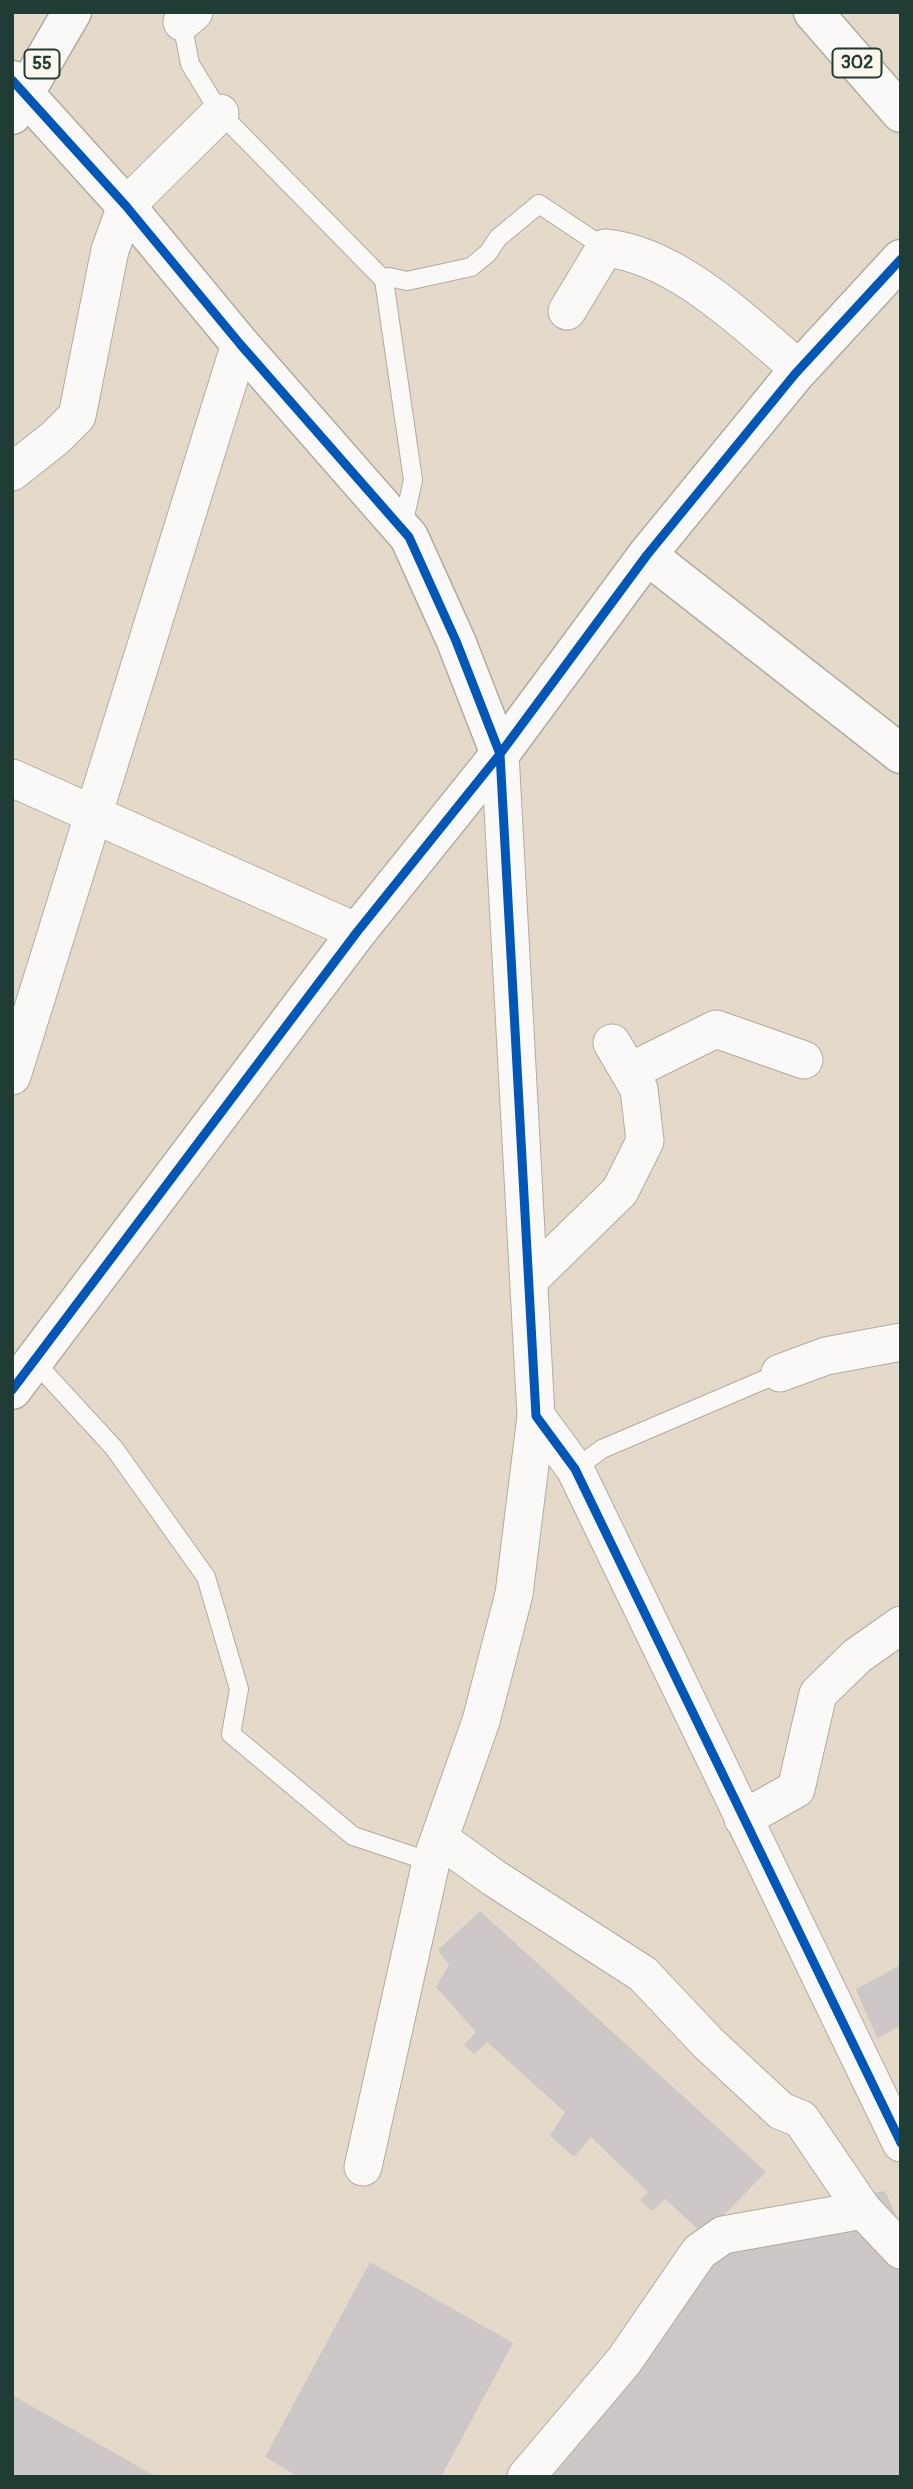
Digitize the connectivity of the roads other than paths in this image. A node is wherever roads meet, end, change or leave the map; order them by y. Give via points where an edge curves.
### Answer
1 (72, 12) edge
2 (813, 12) edge
3 (830, 12) edge
4 (185, 16) edge
5 (901, 92) edge
6 (16, 97) edge
7 (220, 113) junction
8 (901, 113) edge
9 (126, 206) junction
10 (605, 248) junction
11 (901, 259) edge
12 (384, 281) junction
13 (567, 310) dead end
14 (240, 344) junction
15 (799, 369) junction
16 (12, 472) edge
17 (402, 530) junction
18 (647, 555) junction
19 (499, 754) junction
20 (901, 754) edge
21 (12, 778) edge
22 (94, 814) junction
23 (357, 932) junction
24 (804, 1060) dead end
25 (12, 1076) edge
26 (529, 1280) junction
27 (901, 1342) edge
28 (780, 1373) joint
29 (24, 1376) edge
30 (536, 1416) junction
31 (575, 1469) junction
32 (901, 1625) edge
33 (743, 1819) junction
34 (436, 1850) junction
35 (901, 2143) edge
36 (363, 2167) dead end
37 (863, 2210) junction
38 (901, 2250) edge
39 (526, 2477) edge

1 - 6 main road, 55
2 - 8 main road, 302
3 - 5 main road
4 - 7 lane via 190,64
6 - 9 main road
7 - 9 street
7 - 12 lane
9 - 14 main road
9 - 16 street via 110,250 77,416
10 - 12 lane via 538,204 471,267 407,281 389,277
10 - 13 street
10 - 15 street via 624,250 668,270 717,299
11 - 15 main road
12 - 17 lane via 414,480
14 - 17 main road
14 - 22 street
15 - 18 main road
17 - 19 main road via 456,641
18 - 19 main road
18 - 20 main road
19 - 23 main road
19 - 26 street
21 - 22 street
22 - 23 street
22 - 25 street
23 - 29 main road
24 - 26 street via 716,1029 620,1057 639,1088 645,1141 620,1191
26 - 30 street
27 - 28 street via 825,1356
28 - 31 lane via 602,1449
29 - 34 lane via 114,1448 206,1577 239,1689 231,1734 353,1836
30 - 31 street
30 - 34 street via 514,1594 481,1721
31 - 33 street
32 - 33 street via 857,1656 818,1694 796,1789
33 - 35 street
34 - 36 street
34 - 37 street via 494,1878 643,1974 781,2111 801,2119
37 - 38 street
37 - 39 street via 723,2235 699,2252 610,2379

